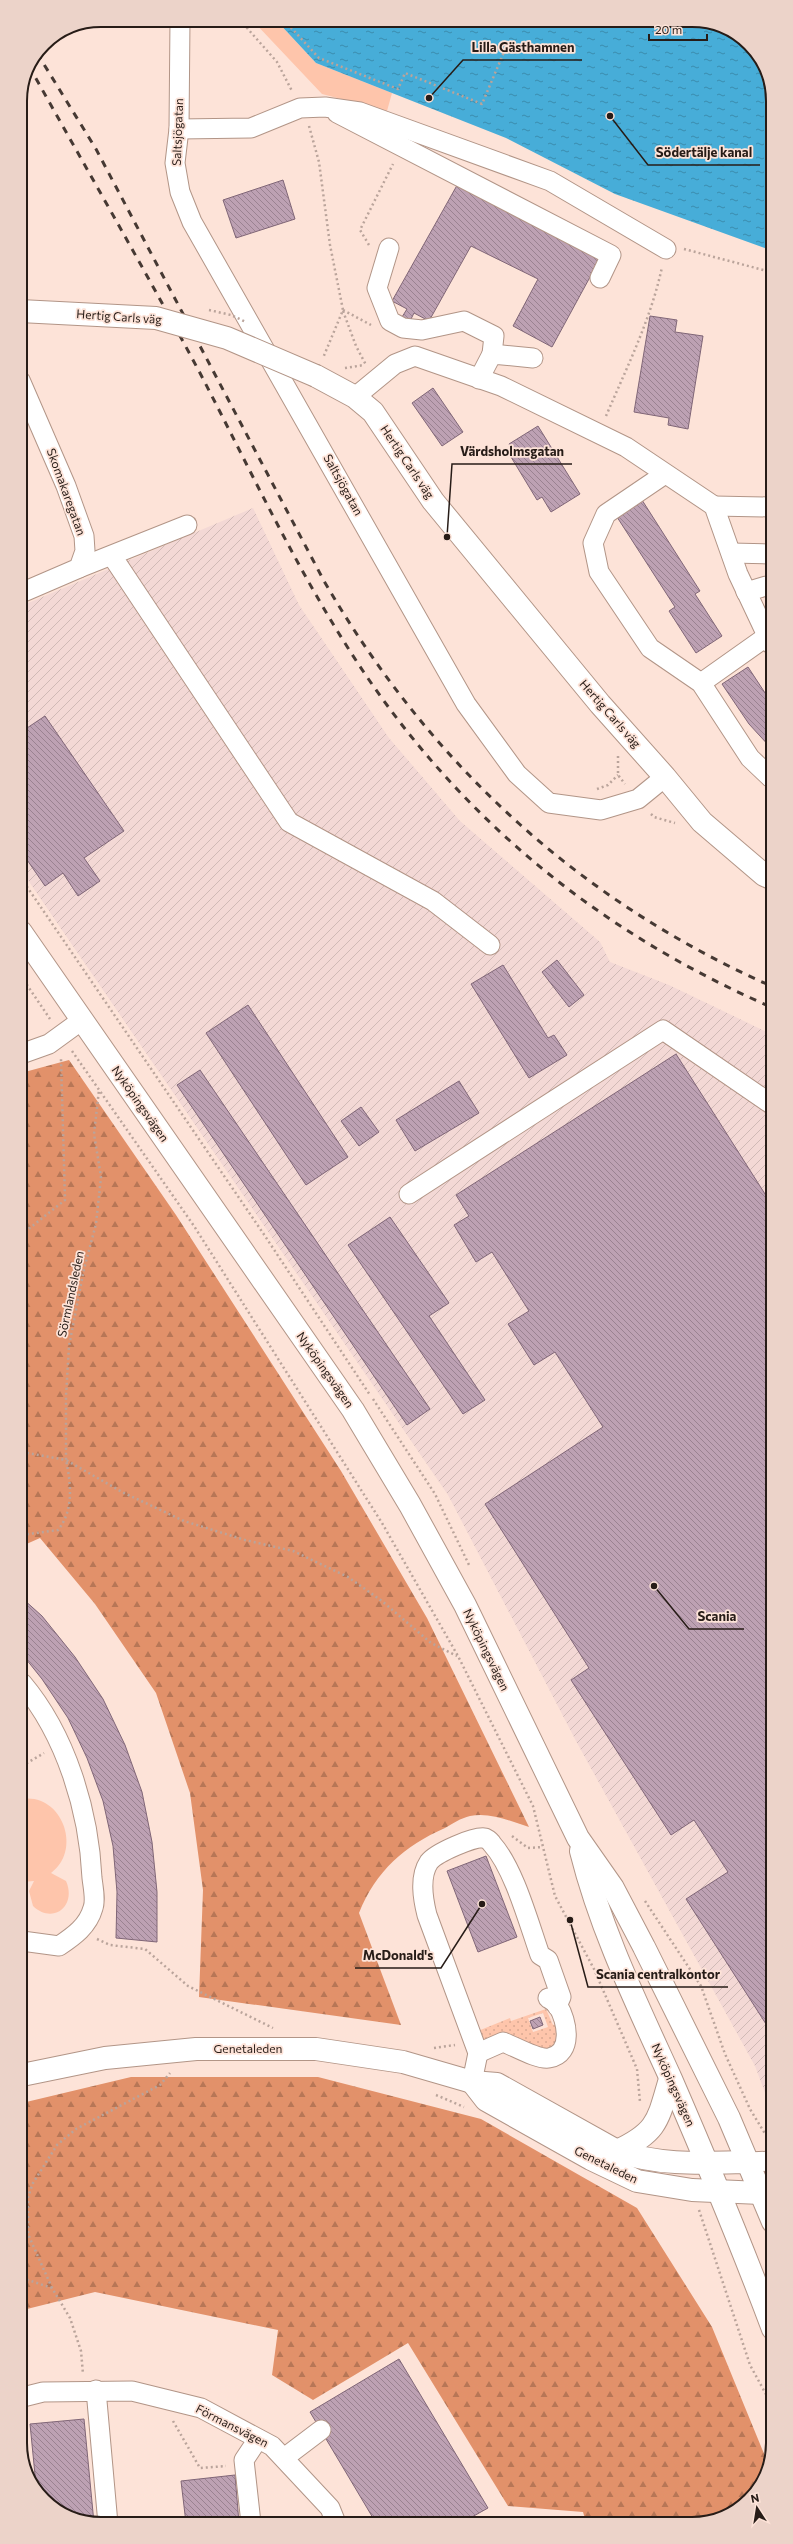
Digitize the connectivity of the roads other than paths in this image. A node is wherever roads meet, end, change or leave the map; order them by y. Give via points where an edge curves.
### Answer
1 (180, 27) edge
2 (325, 107) junction
3 (179, 129) junction
4 (666, 249) road end
5 (386, 255) road end
6 (600, 278) dead end
7 (27, 311) edge
8 (492, 354) junction
9 (533, 358) dead end
10 (479, 378) junction
11 (27, 396) edge
12 (355, 396) junction
13 (665, 474) junction
14 (714, 506) junction
15 (766, 507) edge
16 (187, 525) dead end
17 (731, 553) junction
18 (766, 554) edge
19 (112, 556) junction
20 (79, 568) junction
21 (766, 586) edge
22 (27, 591) edge
23 (746, 592) junction
24 (766, 636) edge
25 (766, 641) edge
26 (701, 683) junction
27 (766, 773) edge
28 (666, 777) junction
29 (766, 876) edge
30 (27, 941) edge
31 (490, 944) dead end
32 (82, 1020) junction
33 (27, 1052) edge
34 (766, 1100) edge
35 (409, 1194) dead end
36 (27, 1691) edge
37 (578, 1838) junction
38 (27, 1942) edge
39 (478, 2053) junction
40 (27, 2074) edge
41 (670, 2079) junction
42 (472, 2082) junction
43 (617, 2151) junction
44 (766, 2161) edge
45 (749, 2162) junction
46 (708, 2163) junction
47 (766, 2190) edge
48 (720, 2192) junction
49 (766, 2192) edge
50 (766, 2311) edge
51 (90, 2390) junction
52 (27, 2396) edge
53 (321, 2430) dead end
54 (258, 2439) junction
55 (284, 2458) junction
56 (107, 2517) edge
57 (250, 2517) edge
58 (334, 2517) edge

1 - 3 street, Saltsjögatan
2 - 3 street via 300,108 251,128
2 - 4 street via 360,112 550,181
2 - 6 street via 611,255
3 - 28 street, Saltsjögatan via 175,163 180,192 192,222 466,704 490,740 517,774 549,803 601,810 638,799
5 - 8 street via 377,288 390,321 403,328 422,330 464,321 494,336
7 - 12 main road, Hertig Carls väg, bridge via 156,318 323,365
8 - 9 street
8 - 10 street
10 - 12 street via 415,356 394,364 371,368
10 - 13 street via 501,386 626,447
11 - 20 street, Skomakaregatan via 66,486 84,536 85,551
12 - 28 main road, Hertig Carls väg via 373,412 433,501 600,704
13 - 14 street
13 - 26 street via 606,514 593,543 599,572 650,648
14 - 15 street
14 - 17 street
16 - 19 street
17 - 18 street
17 - 23 street
19 - 20 street
19 - 31 street via 289,822 433,901
20 - 22 street
21 - 23 street
23 - 24 street
25 - 26 street
26 - 27 street via 750,758
28 - 29 main road, Hertig Carls väg via 702,822
30 - 32 main road, Nyköpingsvägen
32 - 33 street via 49,1044
32 - 37 main road, Nyköpingsvägen via 353,1410 410,1505 464,1605
34 - 35 street via 662,1030
36 - 38 street via 60,1744 77,1789 91,1847 94,1908 80,1932 59,1946
37 - 41 main road, Nyköpingsvägen via 592,1895 613,1951
37 - 45 main road, Nyköpingsvägen via 613,1888
39 - 39 street via 503,2042 542,2058 554,2057 566,2044 567,2033 557,2006 561,1997 548,1960 540,1955 503,1859 492,1843 485,1838 475,1839 439,1853 429,1862 423,1880 427,1915
39 - 42 street
40 - 42 main road, Genetaleden via 105,2058 196,2049 316,2049 403,2062
41 - 43 main road via 658,2119 638,2141
41 - 46 main road, Nyköpingsvägen
42 - 43 main road, Genetaleden via 497,2084
42 - 48 main road, Genetaleden via 486,2100 618,2174 651,2185
43 - 46 main road, Genetaleden via 658,2162
44 - 45 street
45 - 46 main road, Genetaleden
45 - 47 main road, Nyköpingsvägen
46 - 48 main road, Nyköpingsvägen
48 - 49 main road, Genetaleden
48 - 50 main road, Nyköpingsvägen
51 - 52 street, Förmansvägen via 43,2392
51 - 54 street, Förmansvägen via 132,2391 201,2408
51 - 56 street
53 - 55 street
54 - 55 street, Förmansvägen via 272,2446
54 - 57 street via 244,2460
55 - 58 street, Förmansvägen via 330,2508

